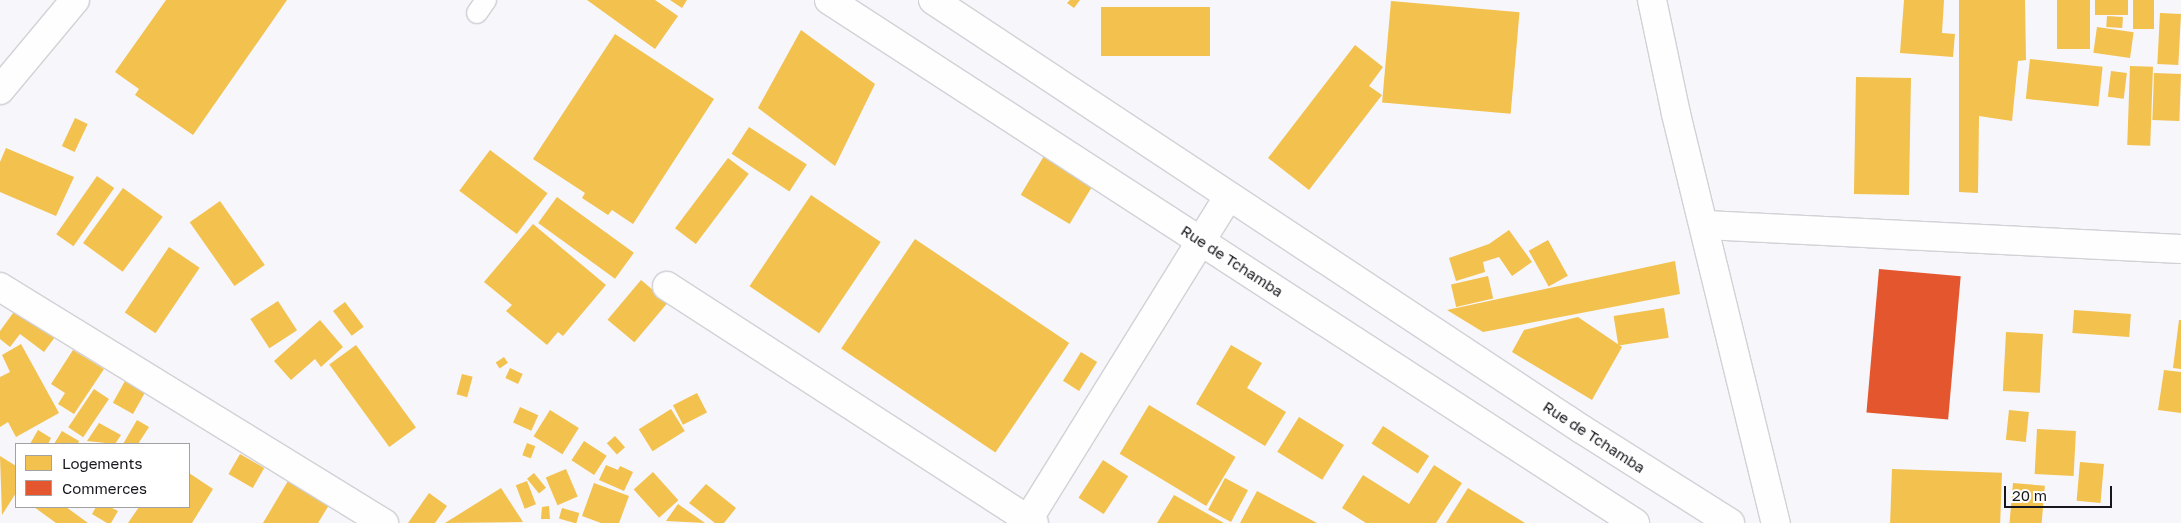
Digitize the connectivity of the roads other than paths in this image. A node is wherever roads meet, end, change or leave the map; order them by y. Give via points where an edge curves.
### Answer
1 (75, 0) edge
2 (829, 0) edge
3 (933, 0) edge
4 (1652, 0) edge
5 (0, 90) edge
6 (1228, 197) junction
7 (1705, 225) junction
8 (1200, 240) junction
9 (2181, 249) edge
10 (667, 286) dead end
11 (0, 287) edge
12 (1029, 522) edge
13 (384, 523) edge
14 (1635, 523) edge
15 (1730, 523) edge
16 (1776, 523) edge

1 - 5 street
2 - 8 street, Rue de Tchamba
3 - 6 street, Rue de Tchamba
4 - 7 street via 1676,114
6 - 8 street
6 - 15 street, Rue de Tchamba via 1582,430
7 - 9 street
7 - 16 street
8 - 12 street
8 - 14 street, Rue de Tchamba
10 - 12 street
11 - 13 street

